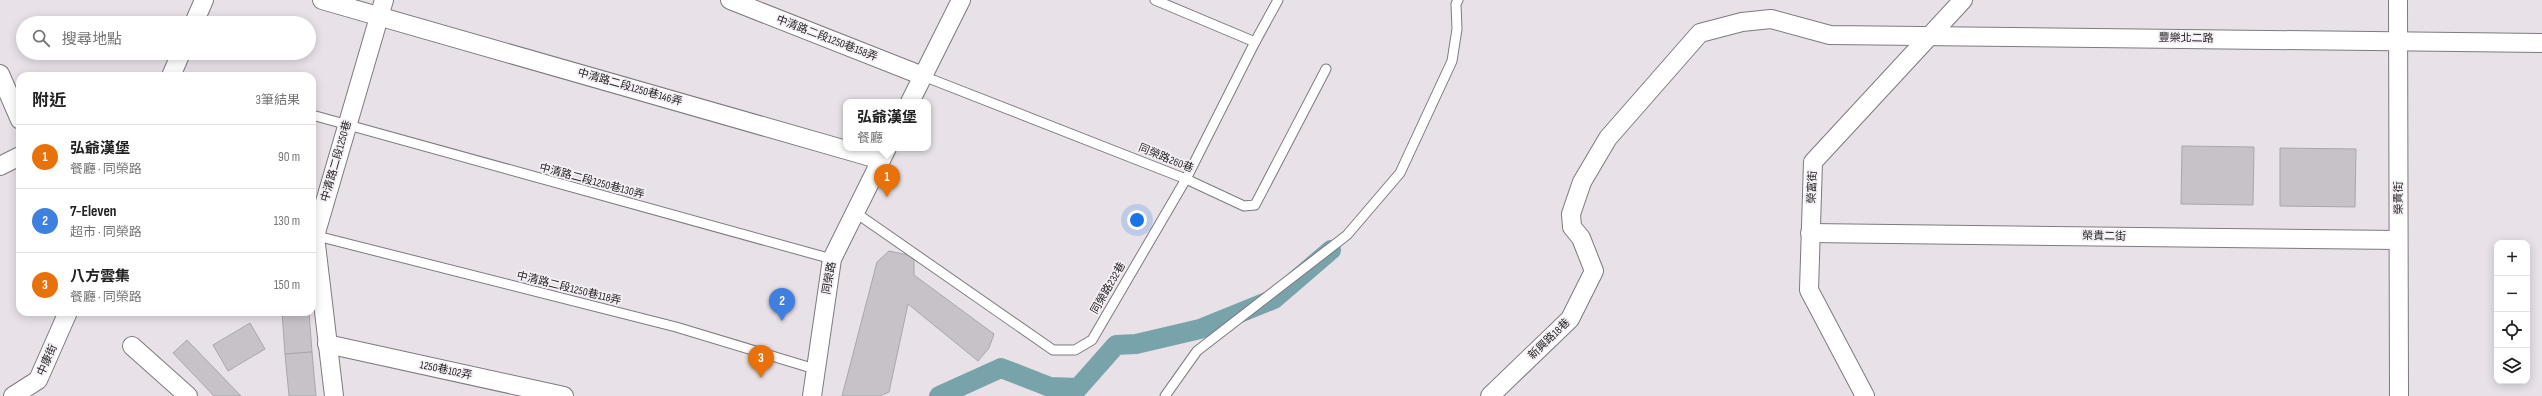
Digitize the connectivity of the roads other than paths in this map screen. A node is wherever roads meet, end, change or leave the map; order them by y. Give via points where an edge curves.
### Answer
1 (204, 0) edge
2 (322, 0) edge
3 (730, 0) edge
4 (961, 0) edge
5 (1155, 0) edge
6 (1278, 0) edge
7 (1458, 0) edge
8 (1963, 0) edge
9 (2398, 0) edge
10 (382, 7) edge
11 (197, 16) edge
12 (1932, 35) junction
13 (2397, 41) junction
14 (1254, 42) junction
15 (2542, 43) edge
16 (178, 60) edge
17 (1326, 68) dead end
18 (173, 72) edge
19 (0, 74) edge
20 (923, 76) junction
21 (912, 99) edge
22 (16, 111) edge
23 (316, 116) edge
24 (347, 125) junction
25 (843, 142) edge
26 (874, 151) edge
27 (884, 154) edge
28 (16, 158) edge
29 (0, 166) edge
30 (1186, 179) junction
31 (856, 213) junction
32 (316, 225) edge
33 (1810, 233) junction
34 (316, 236) edge
35 (2398, 240) junction
36 (316, 258) edge
37 (832, 259) junction
38 (1594, 271) joint
39 (66, 316) edge
40 (327, 344) junction
41 (132, 346) dead end
42 (815, 368) junction
43 (13, 396) edge
44 (188, 396) edge
45 (334, 396) edge
46 (564, 396) edge
47 (812, 396) edge
48 (1165, 396) edge
49 (1490, 396) edge
50 (1865, 396) edge
51 (2399, 396) edge

1 - 11 street
2 - 10 street, 中清路二段1250巷146弄
3 - 20 street, 中清路二段1250巷158弄
4 - 20 street
5 - 14 lane
6 - 14 lane, 同榮路232巷
7 - 48 lane via 1452,61 1400,173 1347,235 1197,351
8 - 12 street, 榮富街
9 - 13 street, 榮貴街
10 - 24 street, 中清路二段1250巷
10 - 25 street, 中清路二段1250巷146弄
12 - 13 street, 豐樂北二路
12 - 33 street, 榮富街 via 1813,162
12 - 38 street, 豐樂北二路 via 1830,35 1771,19 1742,22 1700,33 1608,138 1582,182 1571,214 1572,227 1581,238
13 - 15 street, 豐樂北二路
13 - 35 street, 榮貴街
14 - 30 lane, 同榮路232巷
16 - 18 street
17 - 30 lane, 同榮路260巷 via 1255,205 1244,206
19 - 22 street
20 - 21 street
20 - 30 lane, 同榮路260巷
23 - 24 lane, 中清路二段1250巷130弄
24 - 32 street, 中清路二段1250巷
24 - 37 lane, 中清路二段1250巷130弄
26 - 27 street, 中清路二段1250巷146弄
27 - 31 street, 同榮路
28 - 29 street
30 - 31 lane, 同榮路232巷 via 1092,340 1075,350 1053,350
31 - 37 street, 同榮路
33 - 35 street, 榮貴二街
33 - 50 street, 榮富街 via 1809,290
34 - 42 lane, 中清路二段1250巷118弄 via 676,327
35 - 51 street, 榮貴街
36 - 40 street, 中清路二段1250巷
37 - 42 street, 同榮路
38 - 49 street, 新興路18巷 via 1570,319
39 - 43 street, 中康街 via 38,380
40 - 45 street, 中清路二段1250巷
40 - 46 street, 1250巷102弄
41 - 44 street
42 - 47 street, 同榮路

